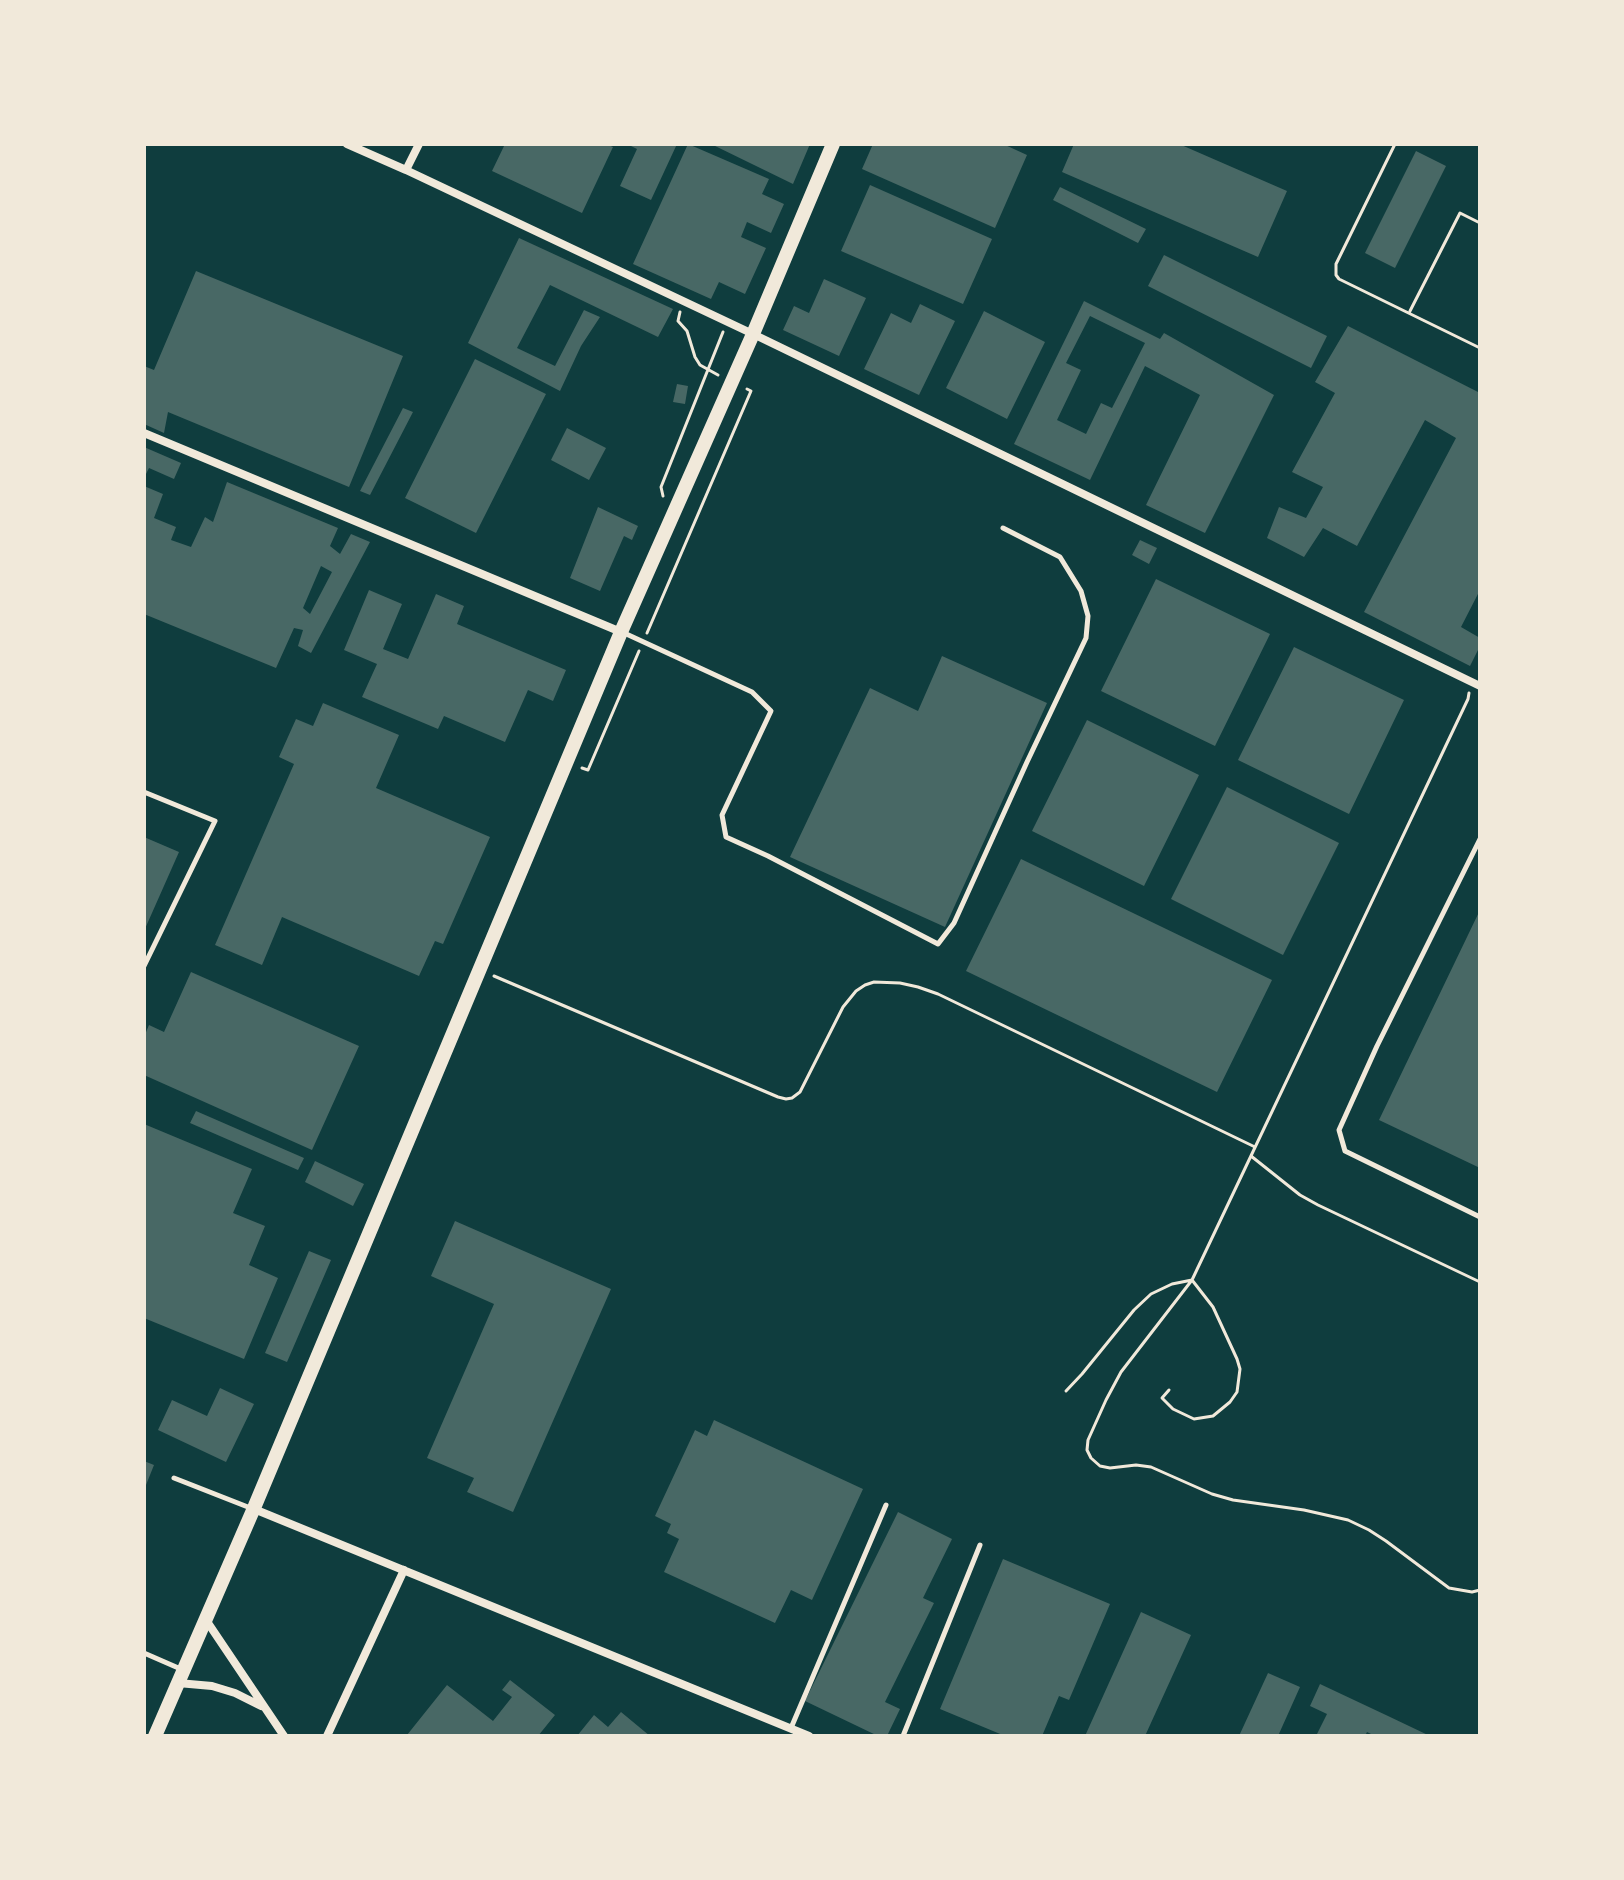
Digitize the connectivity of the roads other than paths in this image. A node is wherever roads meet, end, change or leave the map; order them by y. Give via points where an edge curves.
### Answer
1 (347, 144) edge
2 (419, 144) edge
3 (833, 144) edge
4 (406, 170) junction
5 (753, 334) junction
6 (144, 433) edge
7 (1003, 528) dead end
8 (621, 632) junction
9 (1477, 684) edge
10 (144, 792) edge
11 (1480, 839) edge
12 (144, 966) edge
13 (1480, 1217) edge
14 (174, 1478) dead end
15 (886, 1505) dead end
16 (254, 1509) junction
17 (980, 1545) dead end
18 (404, 1570) junction
19 (206, 1619) junction
20 (144, 1653) edge
21 (181, 1676) junction
22 (264, 1708) junction
23 (791, 1728) junction
24 (155, 1736) edge
25 (284, 1736) edge
26 (327, 1736) edge
27 (809, 1736) edge
28 (903, 1736) edge

1 - 4 street
2 - 4 street
3 - 5 street
4 - 5 street
5 - 8 street
5 - 9 street
6 - 8 street
7 - 8 lane via 1060,557 1081,591 1088,616 1086,638 954,923 938,944 726,837 722,815 771,711 752,692
8 - 16 street
10 - 12 lane via 215,821
11 - 13 lane via 1339,1130 1345,1151
14 - 16 lane
15 - 23 lane
16 - 18 street
16 - 19 street
17 - 28 lane
18 - 23 street
18 - 26 street
19 - 21 street
19 - 22 street
20 - 21 lane
21 - 22 street
21 - 24 street
22 - 25 street
23 - 27 street

